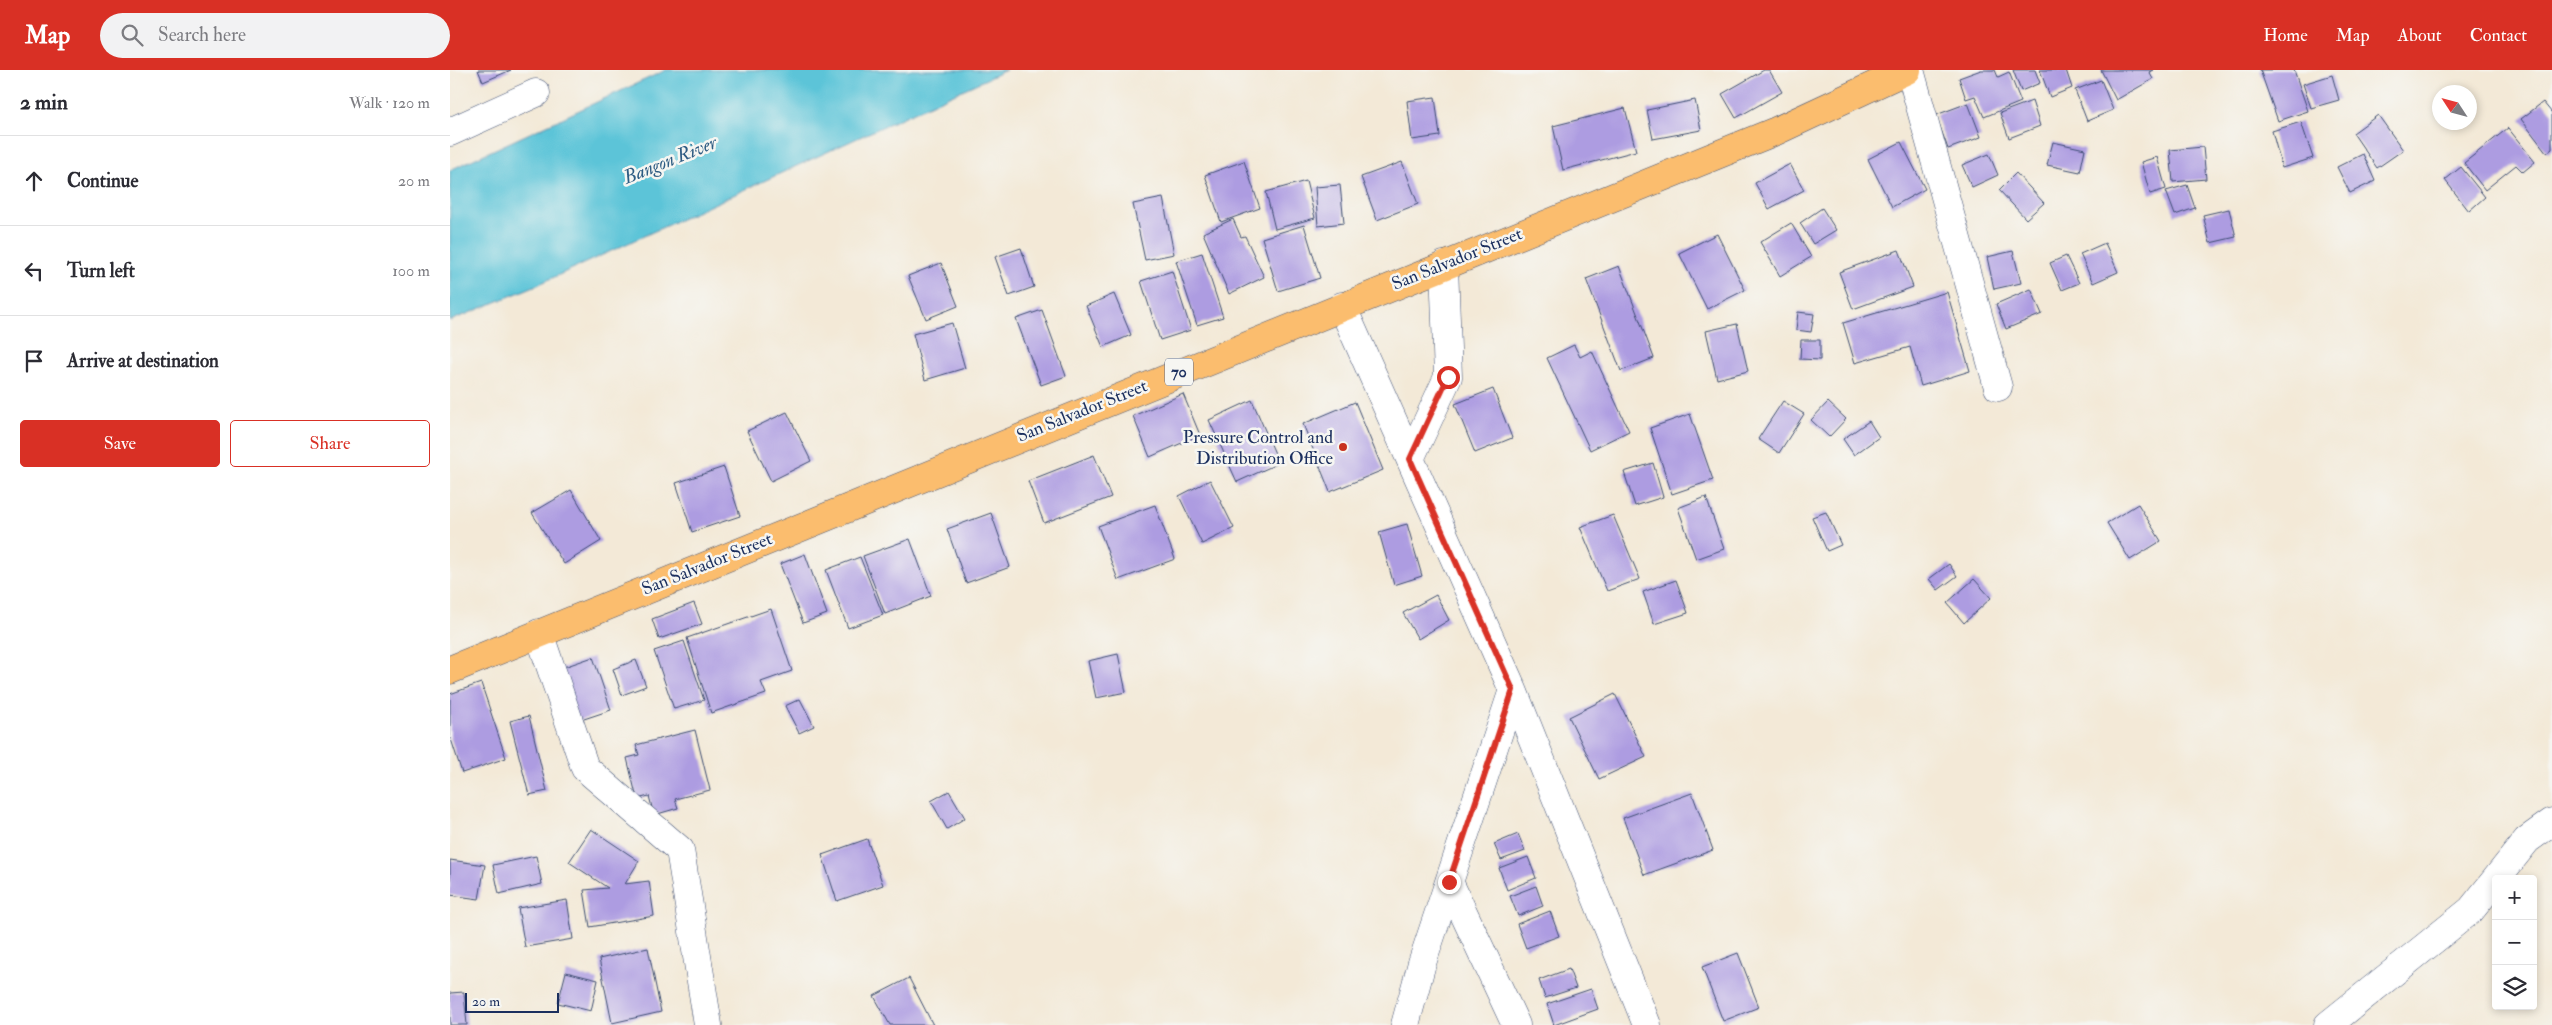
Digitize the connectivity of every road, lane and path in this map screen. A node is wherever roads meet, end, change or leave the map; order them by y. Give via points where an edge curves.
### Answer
1 (1908, 70) edge
2 (536, 93) dead end
3 (450, 132) edge
4 (1444, 265) junction
5 (1342, 306) junction
6 (1998, 387) dead end
7 (1410, 459) junction
8 (539, 633) junction
9 (450, 670) edge
10 (1513, 690) junction
11 (2552, 822) edge
12 (2499, 875) edge
13 (1449, 882) junction
14 (2492, 884) edge
15 (708, 1025) edge
16 (1405, 1025) edge
17 (1516, 1025) edge
18 (1647, 1025) edge
19 (2328, 1025) edge

1 - 4 highway, San Salvador Street / 70 via 1776,131
1 - 6 street
2 - 3 street
4 - 5 highway, San Salvador Street / 70
4 - 7 street via 1448,377
5 - 7 street
5 - 8 highway, San Salvador Street / 70
7 - 10 street
8 - 9 highway, San Salvador Street / 70
8 - 15 street via 584,768 680,850
10 - 13 street
10 - 18 street
11 - 12 street via 2528,840
13 - 16 street
13 - 17 street
14 - 19 street via 2471,910

